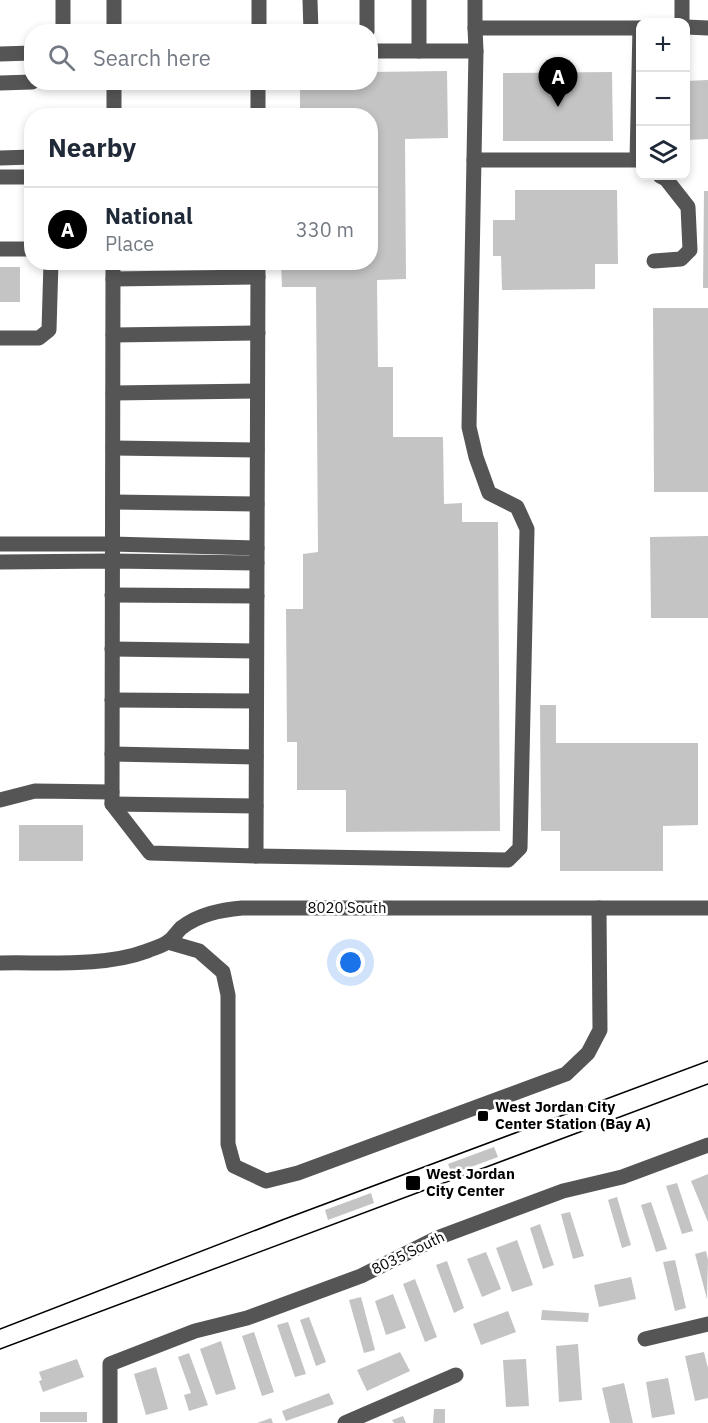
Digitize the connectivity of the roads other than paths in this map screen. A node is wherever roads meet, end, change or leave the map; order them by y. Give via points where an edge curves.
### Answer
1 (63, 0) edge
2 (114, 0) edge
3 (259, 0) edge
4 (310, 0) edge
5 (367, 0) edge
6 (419, 0) edge
7 (475, 0) edge
8 (682, 0) edge
9 (682, 18) edge
10 (63, 24) edge
11 (114, 24) edge
12 (258, 24) edge
13 (311, 24) edge
14 (367, 24) edge
15 (690, 27) edge
16 (475, 28) junction
17 (636, 28) edge
18 (708, 28) edge
19 (378, 51) edge
20 (419, 51) junction
21 (476, 51) junction
22 (24, 53) edge
23 (0, 54) edge
24 (640, 72) edge
25 (24, 82) edge
26 (0, 83) edge
27 (114, 90) edge
28 (258, 90) edge
29 (114, 108) edge
30 (258, 108) edge
31 (639, 126) edge
32 (24, 157) edge
33 (0, 158) edge
34 (474, 160) junction
35 (636, 161) edge
36 (0, 177) edge
37 (24, 177) edge
38 (666, 180) edge
39 (0, 249) edge
40 (24, 249) edge
41 (654, 261) dead end
42 (51, 270) edge
43 (113, 270) edge
44 (244, 270) edge
45 (258, 270) edge
46 (113, 279) junction
47 (258, 333) junction
48 (113, 335) junction
49 (0, 338) edge
50 (257, 391) junction
51 (113, 393) junction
52 (113, 448) junction
53 (257, 450) junction
54 (113, 502) junction
55 (257, 504) junction
56 (0, 544) edge
57 (112, 544) junction
58 (257, 548) junction
59 (112, 561) junction
60 (0, 562) edge
61 (257, 563) junction
62 (112, 595) junction
63 (257, 596) junction
64 (112, 649) junction
65 (256, 651) junction
66 (112, 700) junction
67 (256, 701) junction
68 (112, 754) junction
69 (256, 757) junction
70 (112, 798) junction
71 (0, 800) edge
72 (256, 806) junction
73 (256, 856) junction
74 (598, 908) junction
75 (708, 908) edge
76 (168, 942) junction
77 (0, 963) edge
78 (708, 1145) edge
79 (708, 1324) edge
80 (645, 1339) dead end
81 (456, 1375) dead end
82 (110, 1423) edge
83 (345, 1423) edge

1 - 10 street
2 - 11 street
3 - 12 street
4 - 13 street
5 - 14 street
6 - 20 street
7 - 16 street
8 - 9 street
15 - 18 street
16 - 17 street
16 - 21 street
19 - 20 street
20 - 21 street
21 - 34 street
22 - 23 street
24 - 31 street
25 - 26 street
27 - 29 street
28 - 30 street
32 - 33 street
34 - 35 street
34 - 73 street via 469,427 489,493 517,507 527,529 520,848 507,860
36 - 37 street
38 - 41 street via 688,207 690,250 681,259
39 - 40 street
42 - 49 street via 48,330 39,338
43 - 46 street
44 - 46 street
45 - 47 street
46 - 48 street
47 - 48 street
47 - 50 street
48 - 51 street
50 - 51 street
50 - 53 street
51 - 52 street
52 - 53 street
52 - 54 street
53 - 55 street
54 - 55 street
54 - 57 street
55 - 58 street
56 - 57 street
57 - 58 street
57 - 59 street
58 - 61 street
59 - 60 street
59 - 61 street
59 - 62 street
61 - 63 street
62 - 63 street
62 - 64 street
63 - 65 street
64 - 65 street
64 - 66 street
65 - 67 street
66 - 67 street
66 - 68 street
67 - 69 street
68 - 69 street
68 - 70 street
69 - 72 street
70 - 71 street via 35,790
70 - 72 street
70 - 73 street via 150,853
72 - 73 street
74 - 75 street, 8020 South
74 - 76 street, 8020 South via 242,908 219,910 197,919
74 - 76 street via 600,1030 588,1053 566,1074 298,1173 266,1181 234,1166 228,1144 228,995 223,972 199,951
76 - 77 street, 8020 South via 146,952 90,962
78 - 82 street, 8035 South via 622,1177 553,1195 437,1238 360,1276 247,1318 195,1331 110,1365
79 - 80 street
81 - 83 street

